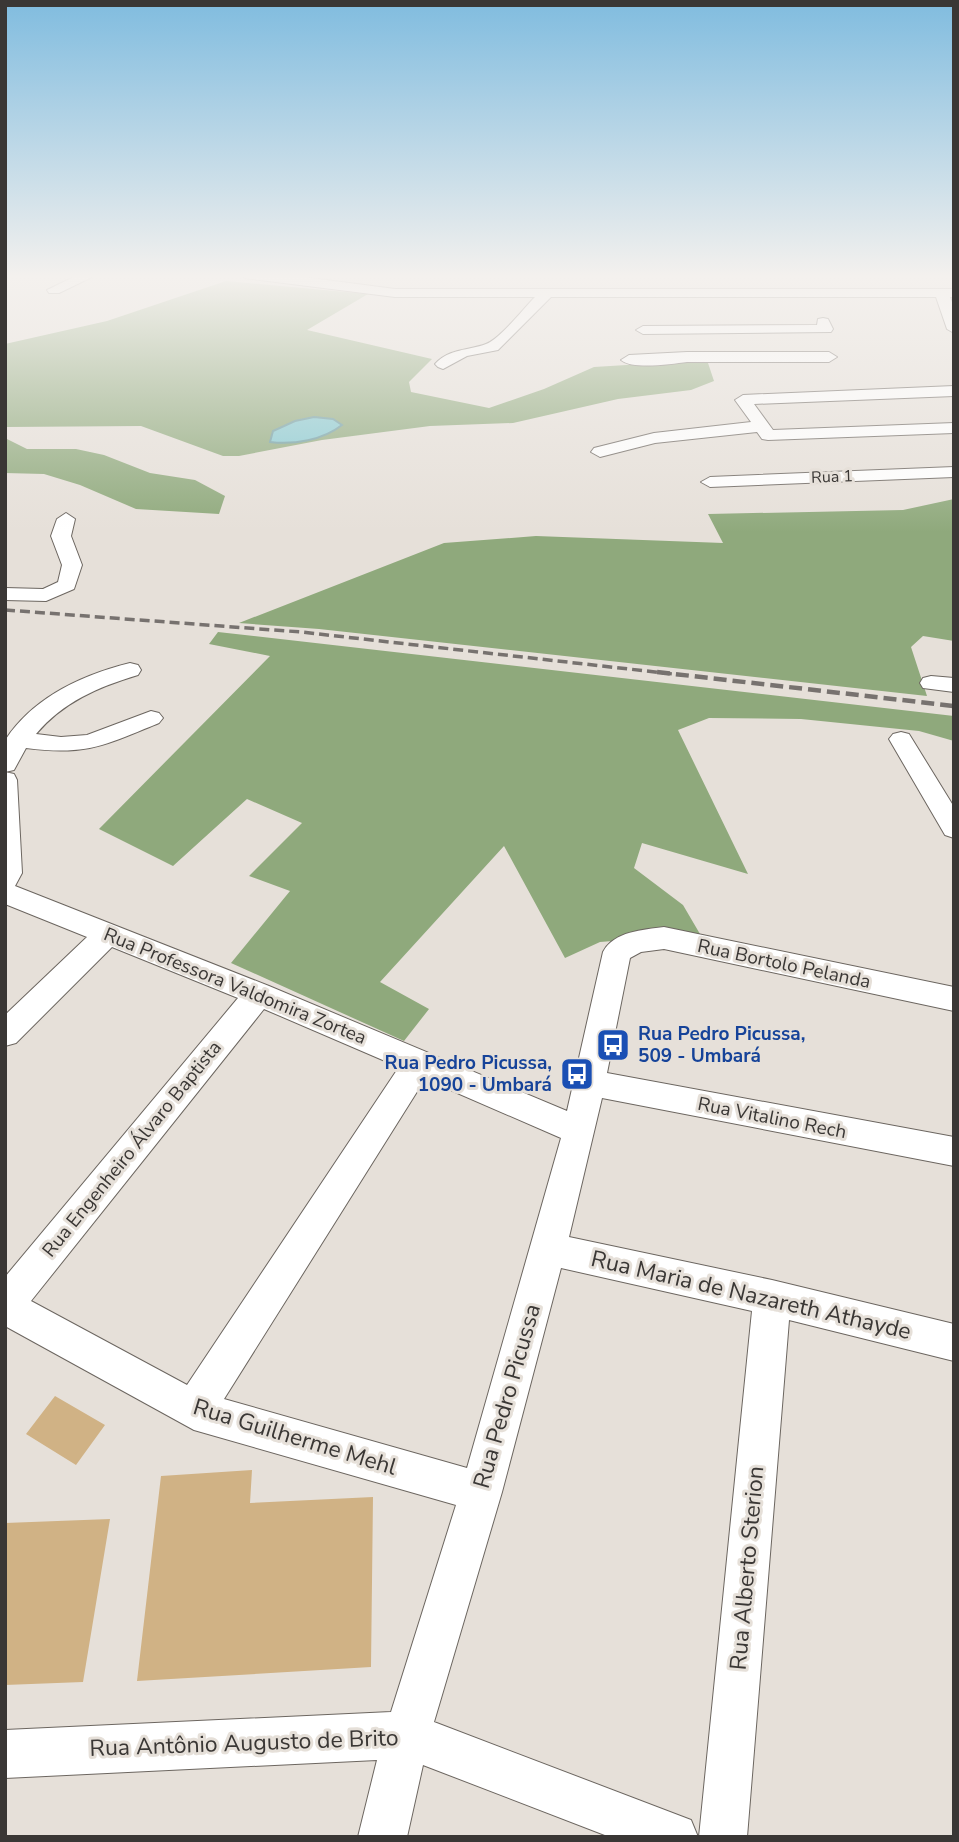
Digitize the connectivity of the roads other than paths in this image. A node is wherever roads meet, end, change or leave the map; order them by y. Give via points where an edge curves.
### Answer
1 (450, 360) edge
2 (443, 364) dead end
3 (954, 391) edge
4 (954, 428) edge
5 (765, 430) junction
6 (600, 452) dead end
7 (954, 472) edge
8 (710, 482) dead end
9 (65, 519) dead end
10 (5, 594) edge
11 (130, 670) dead end
12 (151, 718) dead end
13 (901, 738) dead end
14 (18, 739) junction
15 (5, 764) edge
16 (5, 780) edge
17 (954, 829) edge
18 (5, 881) edge
19 (5, 893) edge
20 (107, 935) junction
21 (617, 952) joint
22 (259, 993) junction
23 (954, 999) edge
24 (5, 1034) edge
25 (420, 1061) junction
26 (590, 1083) junction
27 (579, 1131) junction
28 (954, 1152) edge
29 (548, 1249) junction
30 (772, 1298) junction
31 (5, 1305) edge
32 (954, 1343) edge
33 (194, 1410) junction
34 (481, 1492) junction
35 (407, 1735) junction
36 (5, 1754) edge
37 (382, 1837) edge
38 (674, 1837) edge
39 (723, 1837) edge

1 - 2 street
3 - 5 street via 743,400
4 - 5 street
5 - 6 street via 653,438
7 - 8 street, Rua 1
9 - 10 street via 61,536 72,565 68,585 46,594
11 - 14 street via 99,678 38,713
12 - 14 street via 91,742 61,745
13 - 17 street
14 - 15 street
16 - 18 street via 9,873
19 - 20 street, Rua Professora Valdomira Zortea
20 - 22 street, Rua Professora Valdomira Zortea
20 - 24 street
21 - 23 street, Rua Bortolo Pelanda via 635,942 664,938
21 - 26 street, Rua Pedro Picussa
22 - 25 street, Rua Professora Valdomira Zortea
22 - 31 street, Rua Engenheiro Álvaro Baptista
25 - 27 street, Rua Professora Valdomira Zortea
25 - 33 street
26 - 27 street, Rua Pedro Picussa
26 - 28 street, Rua Vitalino Rech
27 - 29 street, Rua Pedro Picussa
29 - 30 street, Rua Maria de Nazareth Athayde
29 - 34 street, Rua Pedro Picussa
30 - 32 street, Rua Maria de Nazareth Athayde
30 - 39 street, Rua Alberto Sterion
31 - 33 street, Rua Guilherme Mehl
33 - 34 street, Rua Guilherme Mehl
34 - 35 street, Rua Pedro Picussa
35 - 36 street, Rua Antônio Augusto de Brito
35 - 37 street, Rua Pedro Picussa
35 - 38 street, Rua Antônio Augusto de Brito

